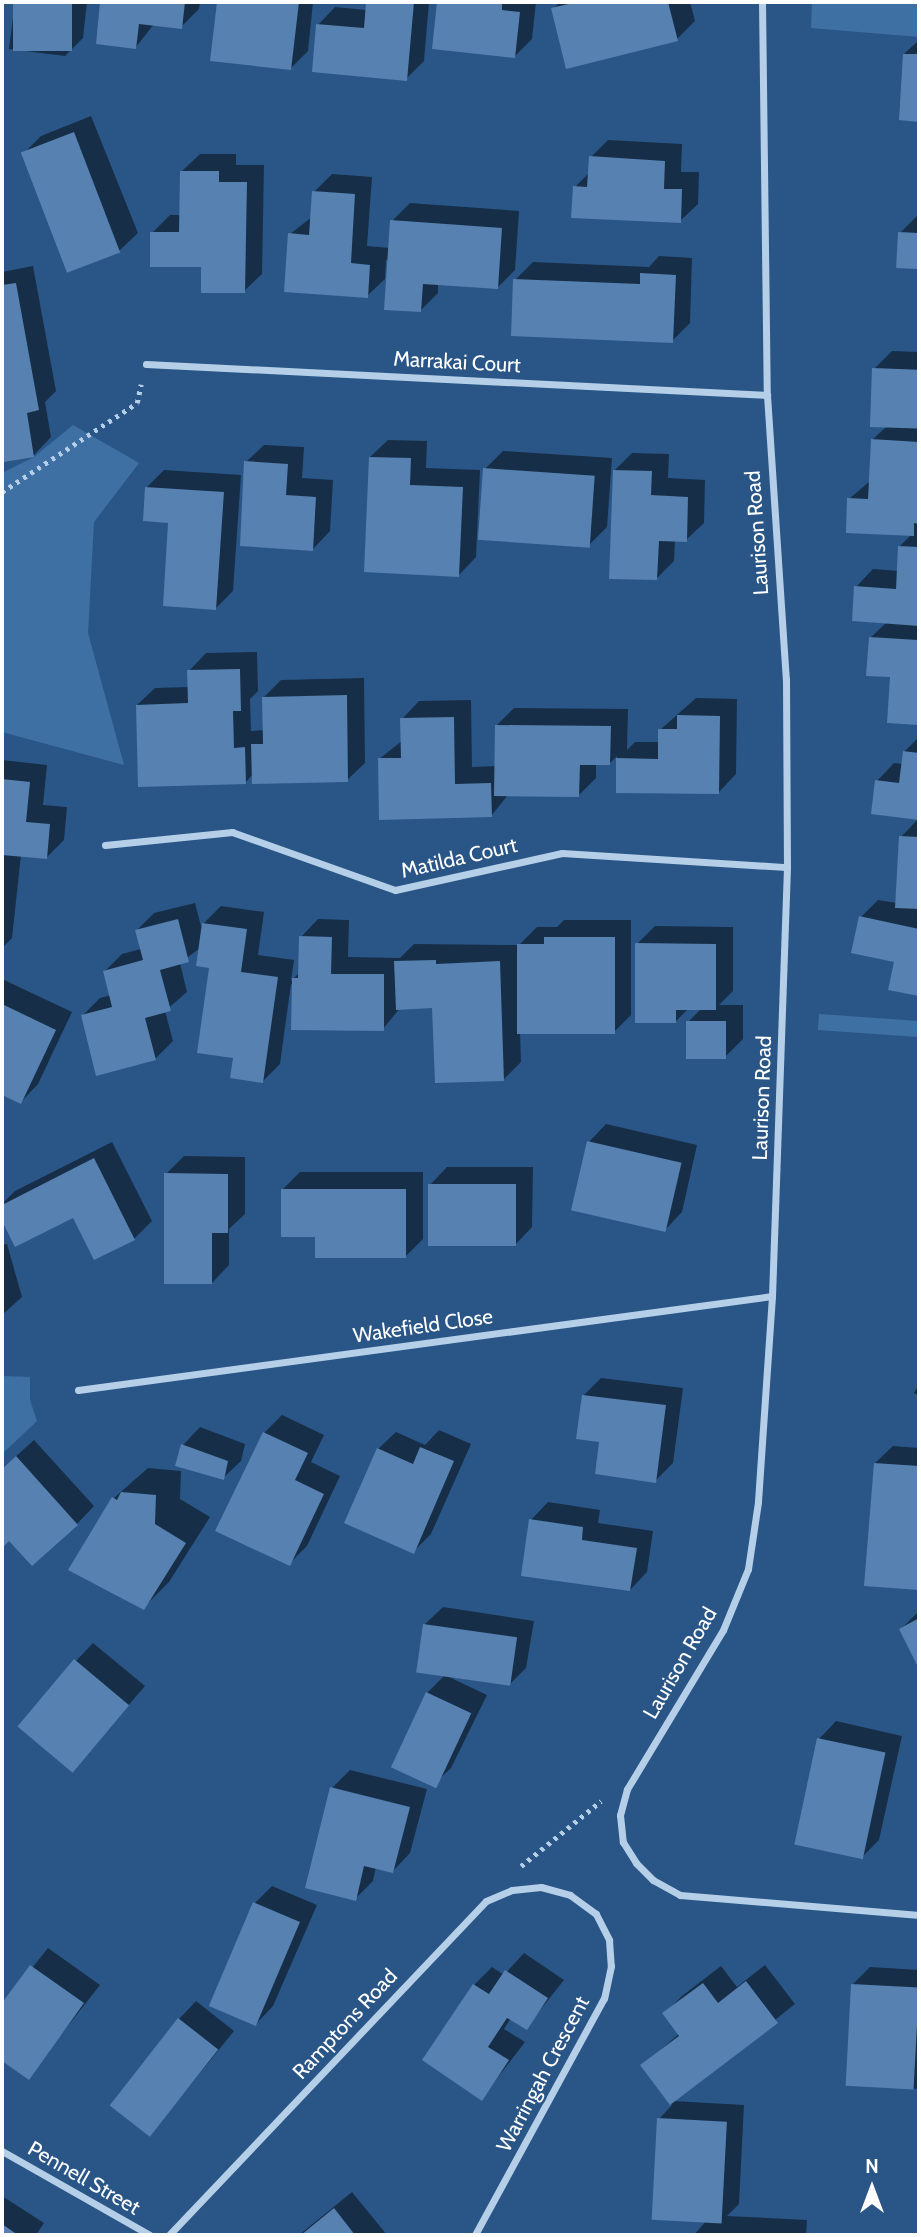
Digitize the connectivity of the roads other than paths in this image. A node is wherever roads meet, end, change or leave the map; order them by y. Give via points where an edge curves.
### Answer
1 (762, 2) edge
2 (146, 364) road end
3 (766, 395) junction
4 (105, 845) dead end
5 (787, 867) junction
6 (772, 1296) junction
7 (78, 1390) dead end
8 (570, 1895) joint
9 (919, 1914) edge
10 (2, 2151) edge
11 (150, 2235) edge
12 (169, 2235) edge
13 (475, 2235) edge

1 - 3 street, Laurison Road
2 - 3 street, Marrakai Court
3 - 5 street, Laurison Road via 786,679
4 - 5 street, Matilda Court via 232,832 395,890 562,853
5 - 6 street, Laurison Road
6 - 7 street, Wakefield Close
6 - 9 street, Laurison Road via 758,1502 748,1569 723,1630 627,1789 621,1815 623,1842 653,1880 680,1895
8 - 12 street, Ramptons Road via 541,1887 512,1890 486,1901
8 - 13 street, Warringah Crescent via 596,1914 609,1940 611,1966 604,1998
10 - 11 street, Pennell Street

